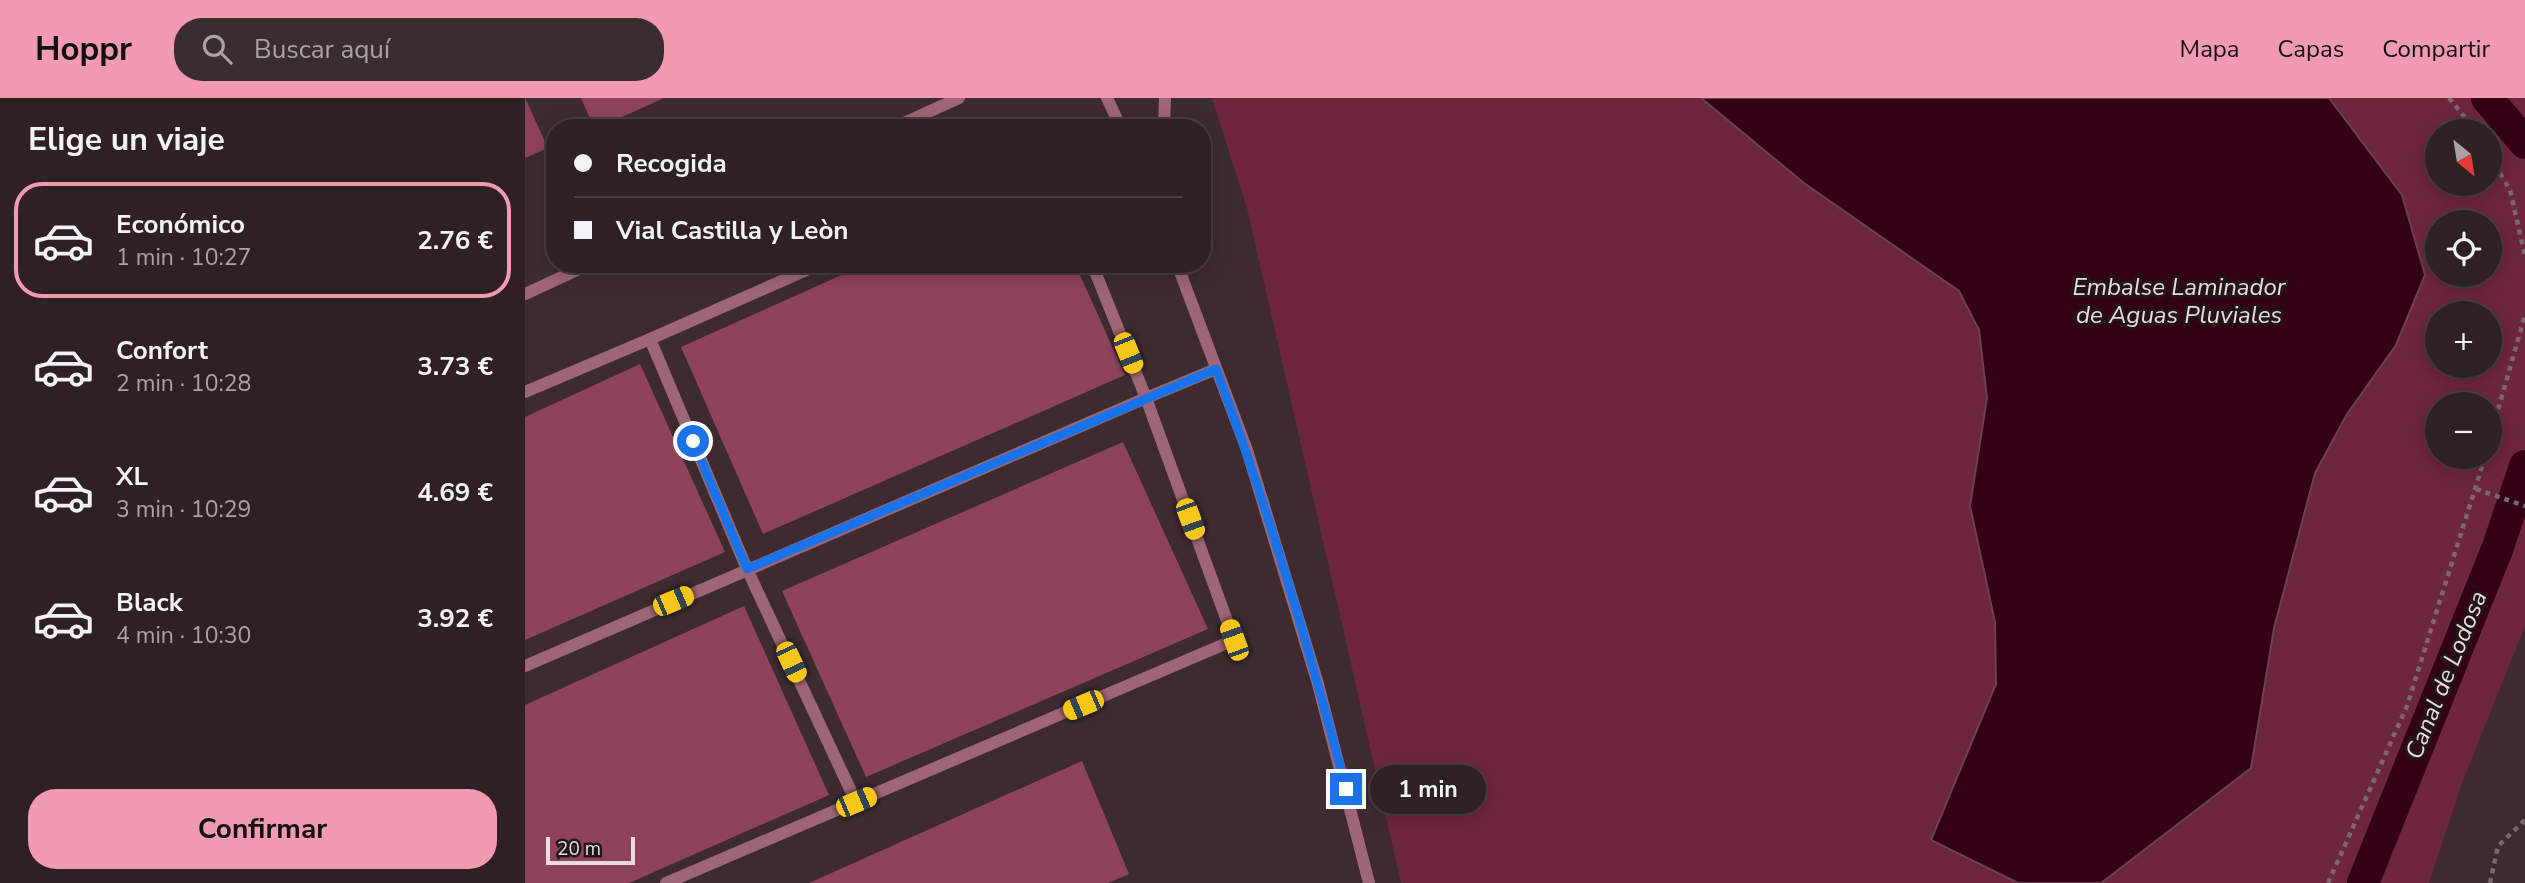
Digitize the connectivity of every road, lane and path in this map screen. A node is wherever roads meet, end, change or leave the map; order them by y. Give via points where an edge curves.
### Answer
1 (959, 98) edge
2 (1107, 98) edge
3 (1165, 98) edge
4 (2449, 98) edge
5 (913, 119) edge
6 (1117, 119) edge
7 (1164, 119) edge
8 (2466, 119) edge
9 (2503, 178) edge
10 (2525, 256) edge
11 (570, 273) edge
12 (800, 273) edge
13 (1096, 273) edge
14 (1180, 273) edge
15 (525, 294) edge
16 (2525, 314) edge
17 (650, 339) junction
18 (1216, 369) junction
19 (525, 392) edge
20 (2502, 396) edge
21 (1146, 398) junction
22 (2482, 469) edge
23 (2476, 489) junction
24 (2525, 506) edge
25 (747, 569) junction
26 (525, 666) edge
27 (856, 802) junction
28 (2525, 820) edge
29 (666, 883) edge
30 (1369, 883) edge
31 (2328, 883) edge
32 (2490, 883) edge

1 - 5 lane
2 - 6 lane
3 - 7 lane
4 - 8 path
9 - 10 path via 2510,190
11 - 15 lane
12 - 17 lane
13 - 21 lane
14 - 18 lane
16 - 20 path
17 - 19 lane
17 - 25 lane
18 - 21 lane
18 - 30 lane via 1247,450 1318,684
21 - 25 lane
21 - 27 lane via 1234,640
22 - 23 path
23 - 24 path
23 - 31 path via 2407,706
25 - 26 lane
25 - 27 lane
27 - 29 lane
28 - 32 path via 2498,846

